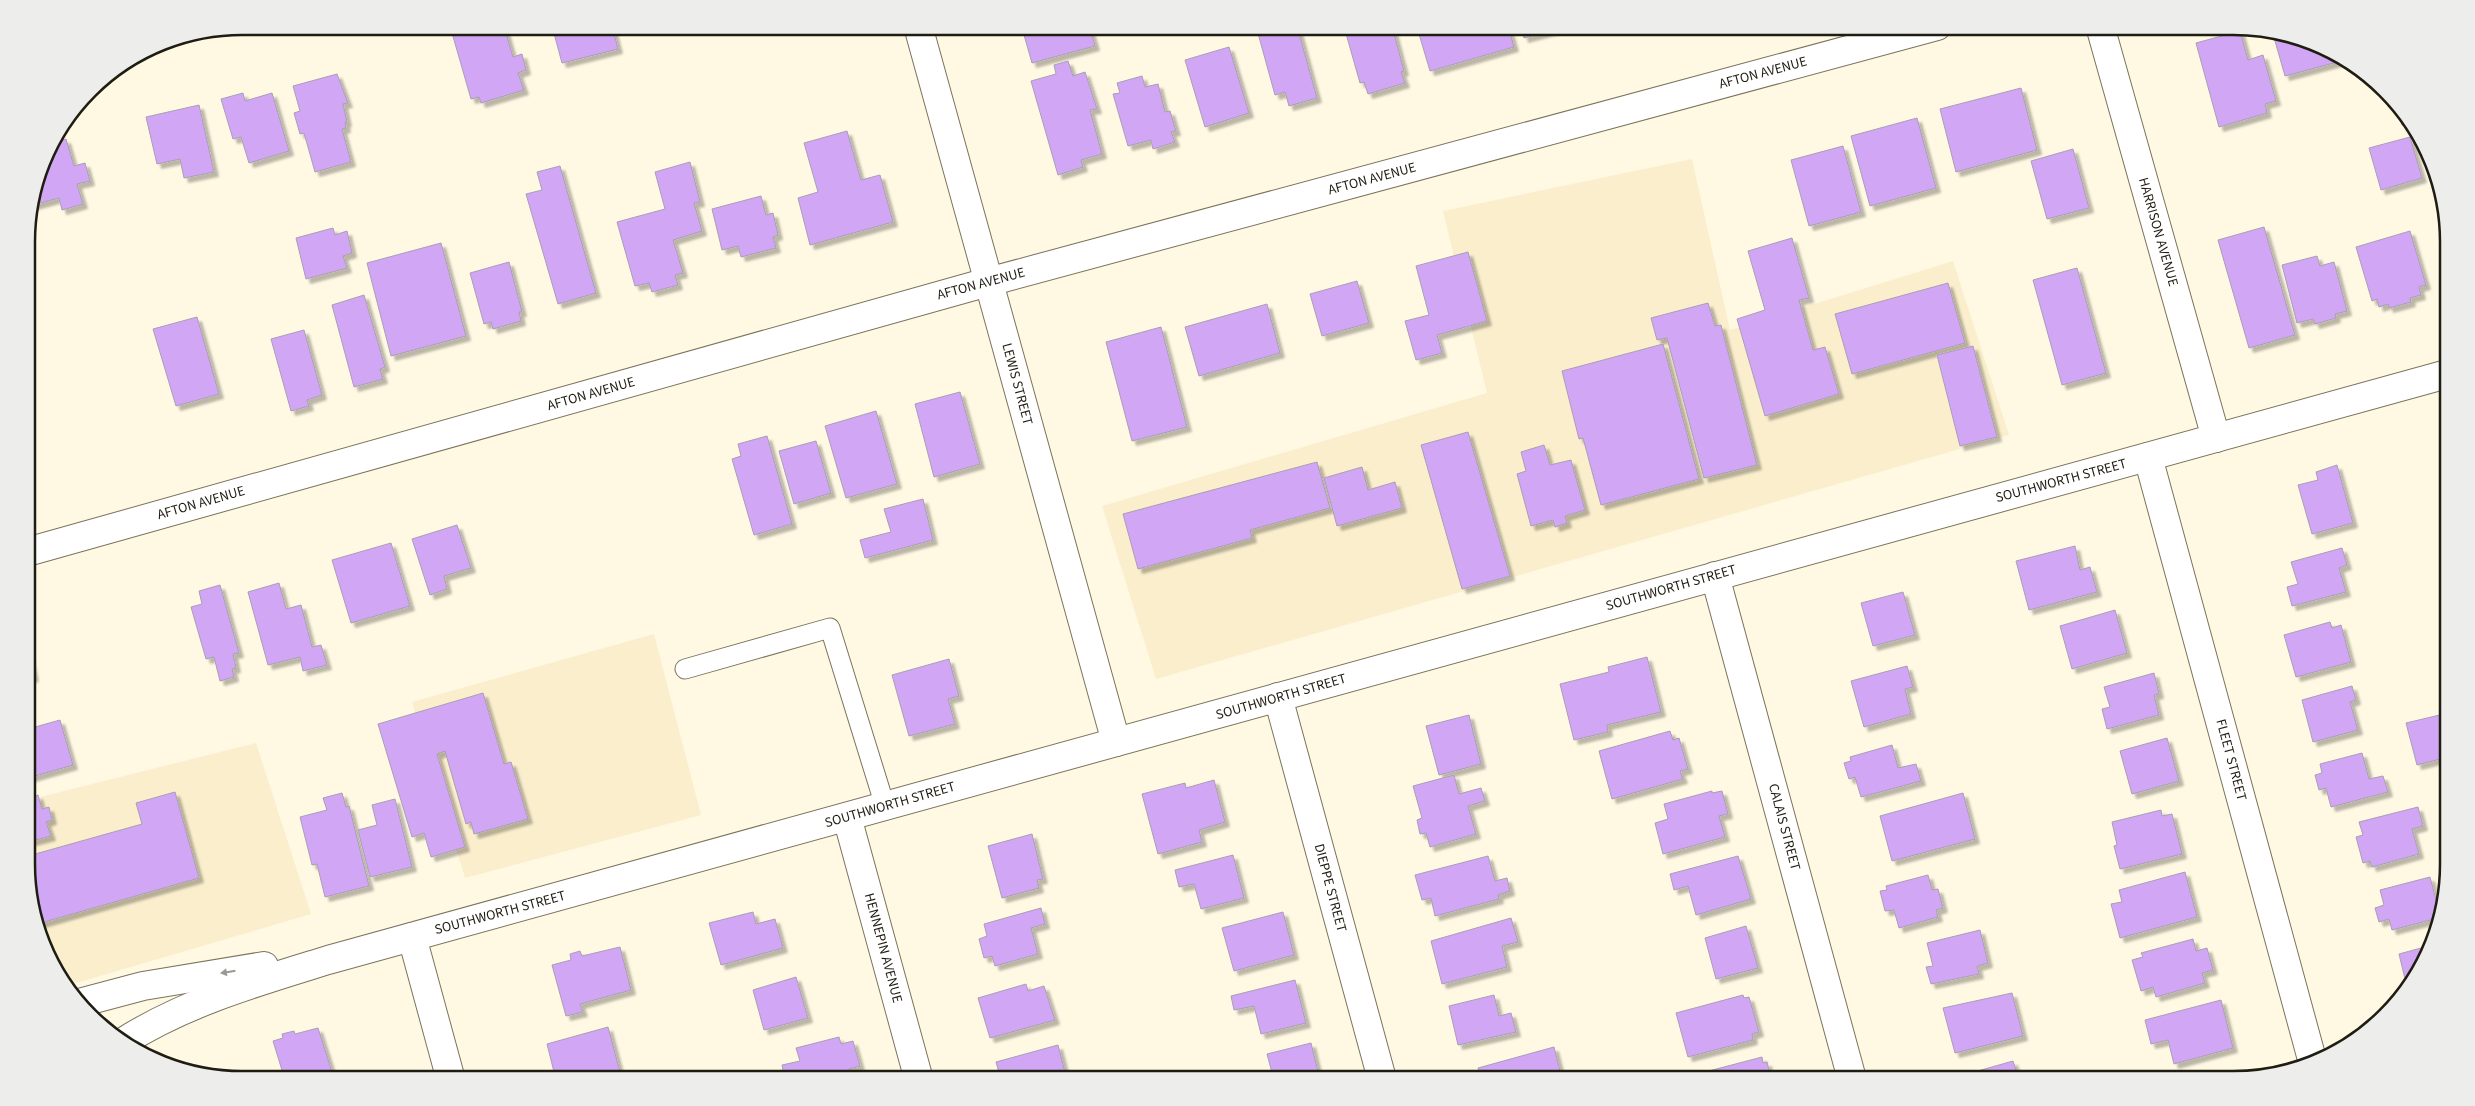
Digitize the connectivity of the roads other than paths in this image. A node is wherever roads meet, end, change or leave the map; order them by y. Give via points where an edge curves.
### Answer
1 (920, 35) edge
2 (1904, 35) edge
3 (2103, 35) edge
4 (988, 282) junction
5 (2440, 376) edge
6 (2216, 438) junction
7 (2148, 457) junction
8 (35, 550) edge
9 (1715, 576) junction
10 (685, 669) dead end
11 (1278, 698) junction
12 (1116, 742) junction
13 (885, 806) junction
14 (847, 817) junction
15 (412, 937) junction
16 (328, 960) junction
17 (88, 1002) edge
18 (130, 1038) edge
19 (2311, 1055) edge
20 (449, 1071) edge
21 (917, 1071) edge
22 (1380, 1071) edge
23 (1850, 1071) edge

1 - 4 street, LEWIS STREET
2 - 4 street, AFTON AVENUE
3 - 6 street, HARRISON AVENUE
4 - 8 street, AFTON AVENUE
4 - 12 street, LEWIS STREET
5 - 6 street, SOUTHWORTH STREET
6 - 7 street, SOUTHWORTH STREET
7 - 9 street, SOUTHWORTH STREET
7 - 19 street, FLEET STREET
9 - 11 street, SOUTHWORTH STREET
9 - 23 street, CALAIS STREET
10 - 13 lane via 830,628
11 - 12 street, SOUTHWORTH STREET
11 - 22 street, DIEPPE STREET
12 - 13 street, SOUTHWORTH STREET
13 - 14 street, SOUTHWORTH STREET
14 - 15 street, SOUTHWORTH STREET
14 - 21 street, HENNEPIN AVENUE
15 - 16 street, SOUTHWORTH STREET
15 - 20 street
16 -> 17 street via 187,978
16 - 18 street, SOUTHWORTH STREET via 171,1014

